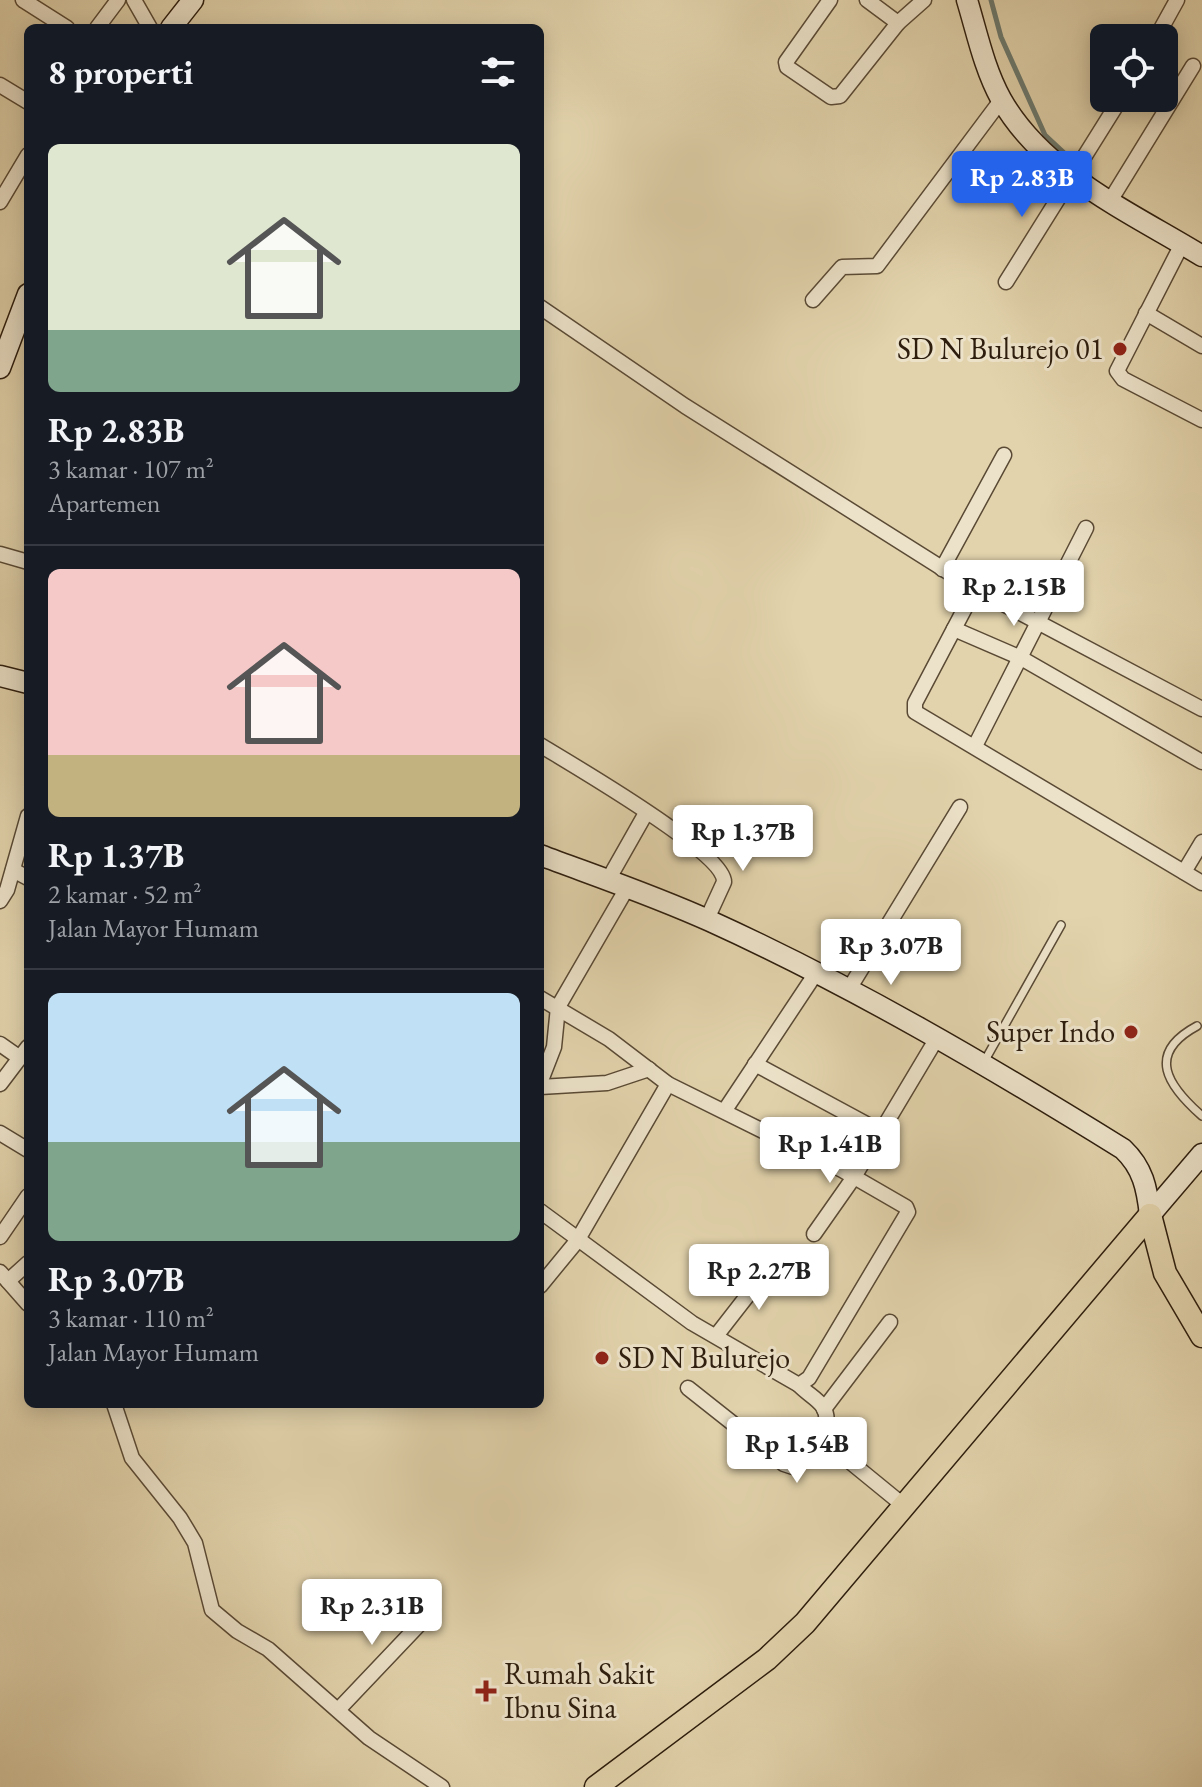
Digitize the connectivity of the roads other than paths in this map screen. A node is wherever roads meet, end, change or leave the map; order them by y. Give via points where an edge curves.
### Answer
1 (23, 0) edge
2 (118, 0) edge
3 (134, 0) edge
4 (193, 0) edge
5 (830, 0) edge
6 (867, 0) edge
7 (924, 0) edge
8 (967, 0) edge
9 (1177, 0) edge
10 (898, 23) junction
11 (61, 24) edge
12 (100, 24) edge
13 (148, 24) edge
14 (174, 24) edge
15 (1164, 24) edge
16 (1193, 66) dead end
17 (0, 85) edge
18 (1002, 99) junction
19 (24, 100) edge
20 (1112, 112) edge
21 (24, 162) edge
22 (1078, 166) junction
23 (1112, 198) junction
24 (0, 202) edge
25 (1182, 244) junction
26 (1202, 256) edge
27 (1006, 282) dead end
28 (813, 300) dead end
29 (24, 305) edge
30 (544, 310) edge
31 (1146, 313) junction
32 (1202, 346) edge
33 (0, 368) edge
34 (1202, 420) edge
35 (1004, 455) dead end
36 (1086, 528) dead end
37 (0, 554) edge
38 (24, 561) edge
39 (942, 569) junction
40 (975, 589) junction
41 (1037, 623) junction
42 (954, 629) junction
43 (1021, 658) junction
44 (0, 676) edge
45 (24, 682) edge
46 (1202, 709) edge
47 (975, 746) junction
48 (544, 748) edge
49 (1202, 762) edge
50 (960, 807) dead end
51 (646, 813) junction
52 (24, 830) edge
53 (1202, 842) edge
54 (544, 856) edge
55 (13, 870) junction
56 (1184, 872) junction
57 (24, 876) edge
58 (1202, 883) edge
59 (618, 884) junction
60 (4, 885) edge
61 (0, 901) edge
62 (707, 919) junction
63 (1061, 925) dead end
64 (816, 973) junction
65 (849, 989) junction
66 (544, 1000) edge
67 (558, 1007) junction
68 (1197, 1026) dead end
69 (937, 1038) junction
70 (0, 1044) edge
71 (24, 1052) edge
72 (755, 1064) junction
73 (983, 1064) junction
74 (649, 1069) junction
75 (544, 1074) edge
76 (0, 1084) edge
77 (668, 1084) junction
78 (544, 1085) edge
79 (725, 1110) junction
80 (1202, 1116) edge
81 (881, 1132) junction
82 (0, 1133) edge
83 (24, 1148) edge
84 (1202, 1154) edge
85 (854, 1177) junction
86 (24, 1202) edge
87 (544, 1214) edge
88 (1150, 1215) junction
89 (814, 1234) dead end
90 (0, 1237) edge
91 (577, 1241) junction
92 (772, 1264) dead end
93 (24, 1265) edge
94 (4, 1276) edge
95 (544, 1281) edge
96 (24, 1299) edge
97 (890, 1322) dead end
98 (716, 1336) junction
99 (1202, 1336) edge
100 (799, 1385) junction
101 (688, 1388) dead end
102 (115, 1408) edge
103 (824, 1409) junction
104 (821, 1438) junction
105 (903, 1505) junction
106 (433, 1610) dead end
107 (338, 1710) junction
108 (442, 1787) edge
109 (596, 1787) edge

1 - 11 street
2 - 12 street
3 - 13 street
4 - 14 main road
5 - 10 street via 786,62 831,97 840,96
6 - 10 street
7 - 10 street
8 - 18 main road
9 - 15 street
16 - 23 street
17 - 19 street
18 - 22 main road via 1023,129
18 - 28 street via 877,266 842,267
20 - 22 street
21 - 24 street
22 - 23 main road
22 - 27 street
23 - 25 main road
25 - 26 main road
25 - 31 street
29 - 33 main road
30 - 39 street
31 - 32 street
31 - 34 street via 1119,364 1119,375
35 - 39 street
36 - 41 street
37 - 38 street
39 - 40 street
40 - 41 street
40 - 42 street
41 - 43 street
41 - 46 street
42 - 43 street
42 - 47 street via 914,709
43 - 47 street
43 - 49 street
44 - 45 main road
47 - 56 street
48 - 51 street
50 - 65 street
51 - 59 street
51 - 62 street via 693,843 724,873
52 - 55 street
53 - 56 street
54 - 59 main road
55 - 57 street
55 - 60 street
56 - 58 street
59 - 62 main road
59 - 67 street
60 - 61 street
62 - 64 main road
63 - 73 lane
64 - 65 main road
64 - 72 street
65 - 69 main road
66 - 67 street
67 - 74 street
67 - 75 street via 554,1047
68 - 80 lane via 1172,1045 1166,1069 1176,1090
69 - 73 main road
69 - 81 street
70 - 71 street
71 - 76 street
72 - 79 street
72 - 81 street
73 - 88 main road via 1123,1149 1144,1180
74 - 77 street
74 - 78 street via 607,1083
77 - 79 street
77 - 91 street
79 - 85 street
81 - 85 street
82 - 83 street
84 - 88 main road
85 - 89 street
85 - 100 street via 906,1207 906,1220 809,1378
86 - 90 street
87 - 91 street
88 - 99 main road via 1165,1273
88 - 105 main road
91 - 95 street
91 - 98 street
92 - 98 street
93 - 94 street
94 - 96 street
97 - 103 street
98 - 100 street
100 - 103 street
101 - 104 street via 789,1466 797,1466
102 - 107 street via 132,1458 195,1543 212,1610 268,1649
103 - 104 street via 827,1420
104 - 105 street
105 - 109 main road via 805,1623 767,1659
106 - 107 street
107 - 108 street via 369,1738

